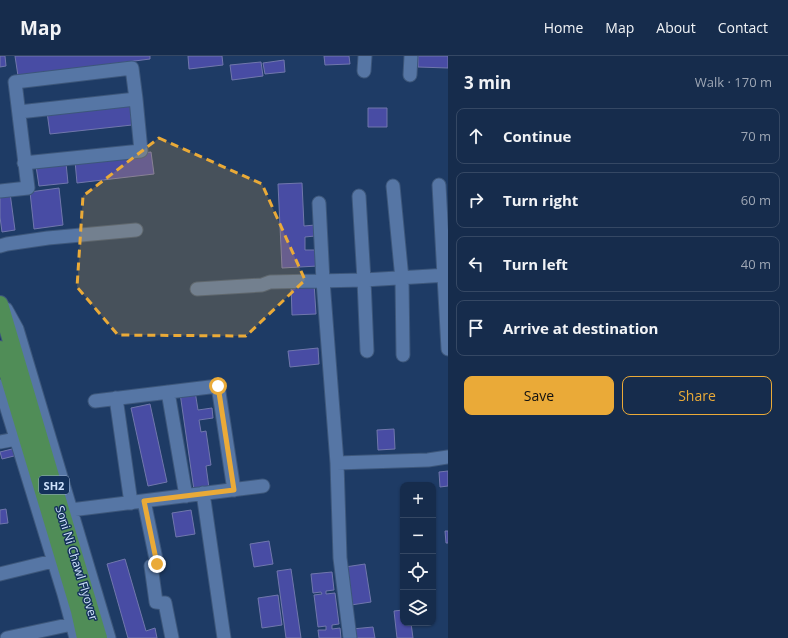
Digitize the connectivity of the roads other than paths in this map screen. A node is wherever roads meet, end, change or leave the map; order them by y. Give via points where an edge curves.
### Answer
1 (365, 56) edge
2 (411, 56) edge
3 (364, 71) dead end
4 (410, 75) dead end
5 (136, 99) junction
6 (19, 112) junction
7 (24, 163) junction
8 (439, 185) dead end
9 (393, 186) dead end
10 (0, 191) edge
11 (359, 196) dead end
12 (319, 203) dead end
13 (136, 230) dead end
14 (0, 246) edge
15 (446, 275) edge
16 (402, 279) junction
17 (364, 280) junction
18 (323, 281) junction
19 (197, 289) dead end
20 (0, 299) edge
21 (0, 304) edge
22 (0, 349) edge
23 (448, 350) edge
24 (367, 351) dead end
25 (403, 355) dead end
26 (0, 386) edge
27 (168, 392) junction
28 (116, 398) junction
29 (95, 402) dead end
30 (16, 438) junction
31 (0, 442) edge
32 (448, 457) edge
33 (337, 463) junction
34 (263, 486) dead end
35 (234, 490) junction
36 (203, 494) junction
37 (186, 496) junction
38 (138, 502) junction
39 (71, 510) junction
40 (53, 561) junction
41 (0, 574) edge
42 (72, 624) junction
43 (7, 638) edge
44 (76, 638) edge
45 (85, 638) edge
46 (99, 638) edge
47 (109, 638) edge
48 (172, 638) edge
49 (224, 638) edge
50 (350, 638) edge

1 - 3 street
2 - 4 street
5 - 6 street
5 - 6 street via 132,68 16,82
5 - 7 street via 141,151
6 - 7 street
7 - 10 street via 28,188
8 - 15 street
9 - 16 street
11 - 17 street
12 - 18 street
13 - 14 street via 48,238
15 - 16 street
15 - 23 street
16 - 17 street
16 - 25 street
17 - 18 street
17 - 24 street
18 - 19 street via 270,282 262,285
18 - 33 street
20 - 39 street via 17,329
21 - 46 main road, Soni Ni Chawl Flyover / SH2
22 - 45 main road, Soni Ni Chawl Flyover / SH2
26 - 30 street
27 - 28 street
27 - 35 street via 218,386
27 - 37 street
28 - 29 street
28 - 38 street
30 - 31 street
30 - 40 street
32 - 33 street
33 - 50 street via 340,558
34 - 35 street
35 - 36 street
36 - 37 street
36 - 49 street
37 - 38 street
38 - 39 street
38 - 48 street via 157,564 151,566 156,602 165,603
39 - 47 street
40 - 41 street
40 - 42 street
42 - 43 street
42 - 44 street

